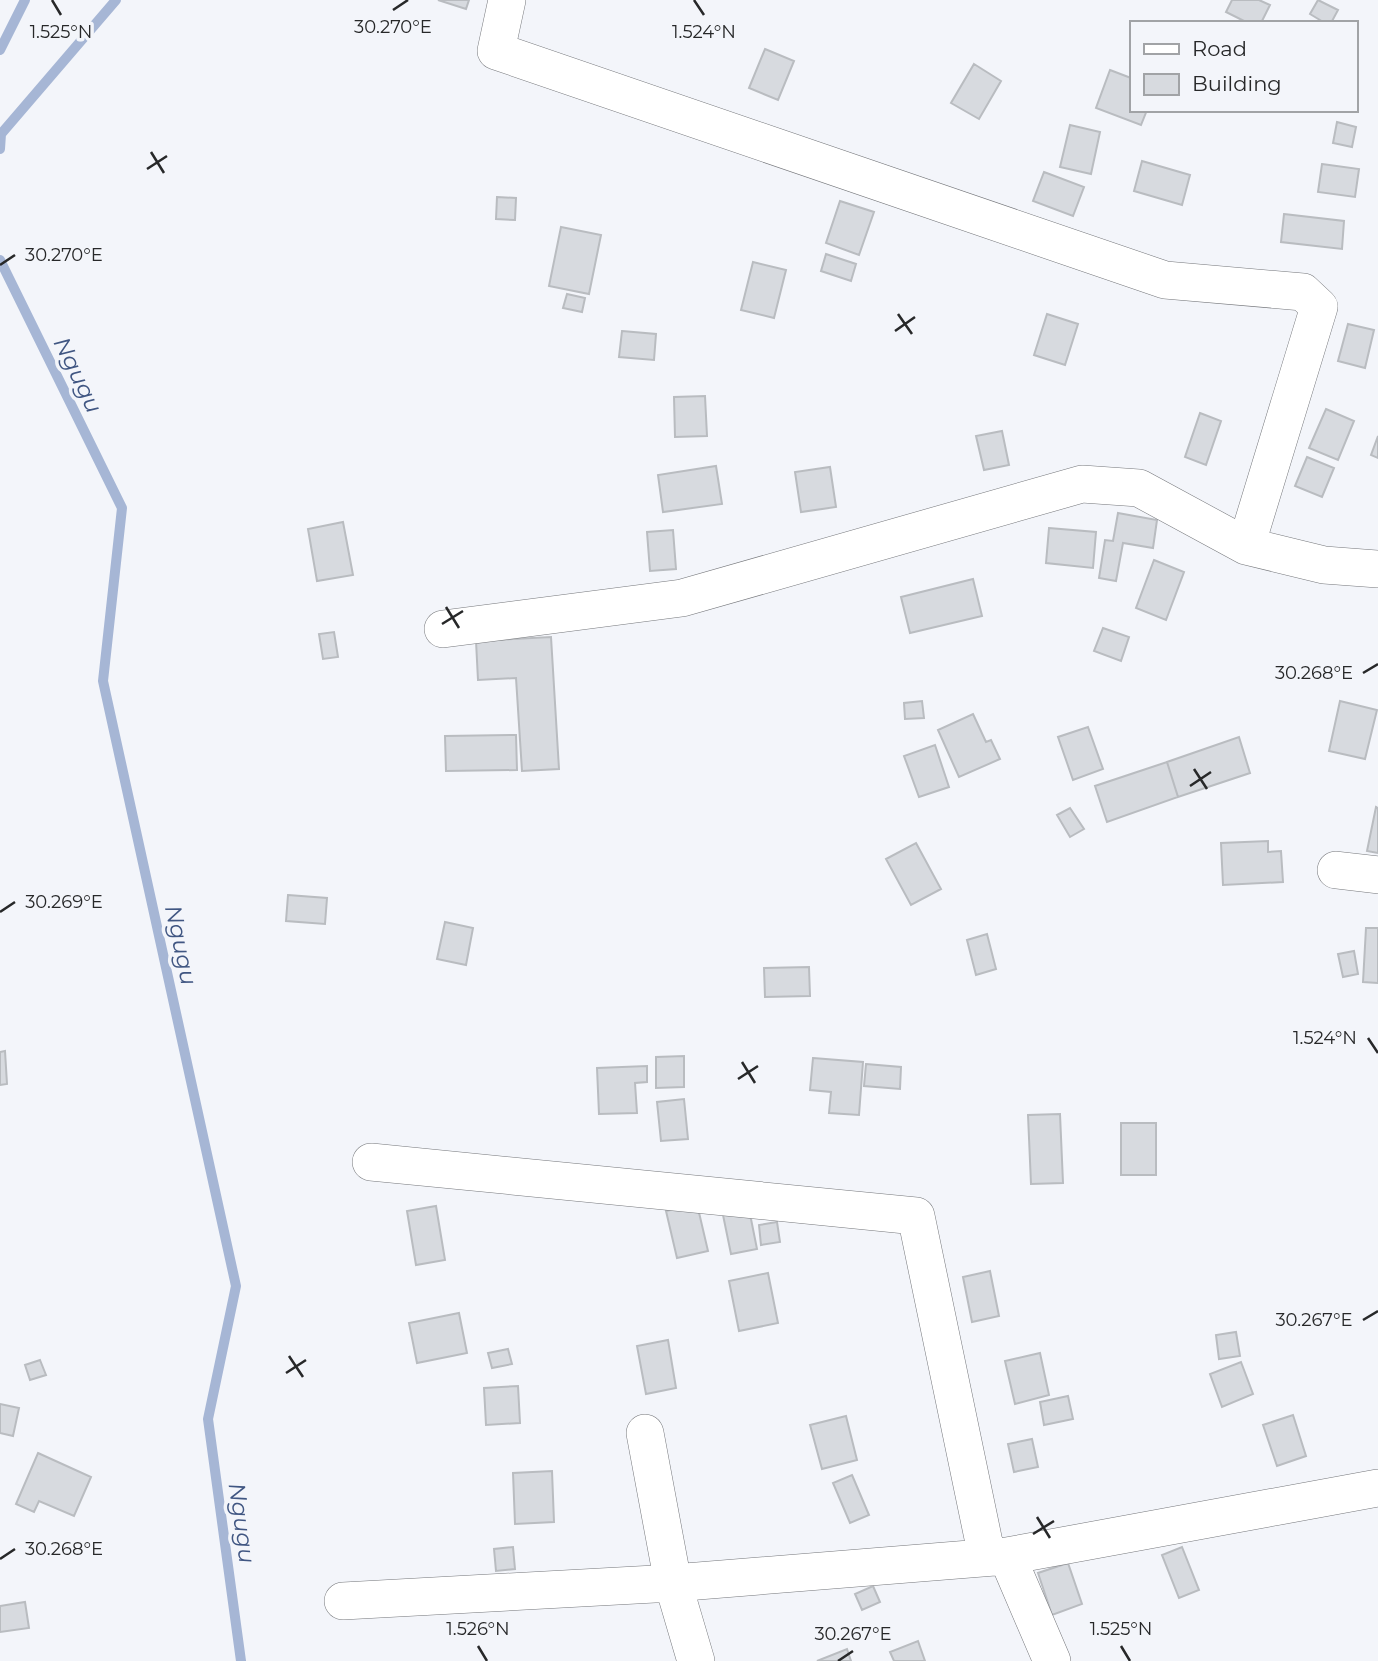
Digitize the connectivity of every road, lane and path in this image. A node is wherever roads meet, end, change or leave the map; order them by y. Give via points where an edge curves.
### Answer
1 (507, 0) edge
2 (1246, 546) junction
3 (1378, 569) edge
4 (443, 629) dead end
5 (1336, 870) dead end
6 (1378, 876) edge
7 (371, 1162) dead end
8 (645, 1433) dead end
9 (1378, 1488) edge
10 (997, 1557) junction
11 (673, 1583) junction
12 (343, 1601) dead end
13 (696, 1661) edge
14 (1052, 1661) edge

1 - 2 street via 496,51 1165,281 1303,292 1319,307
2 - 3 street via 1324,565
2 - 4 street via 1139,488 1082,484 681,598
5 - 6 street
7 - 10 street via 916,1216
8 - 11 street
9 - 10 street
10 - 11 street
10 - 14 street
11 - 12 street
11 - 13 street

